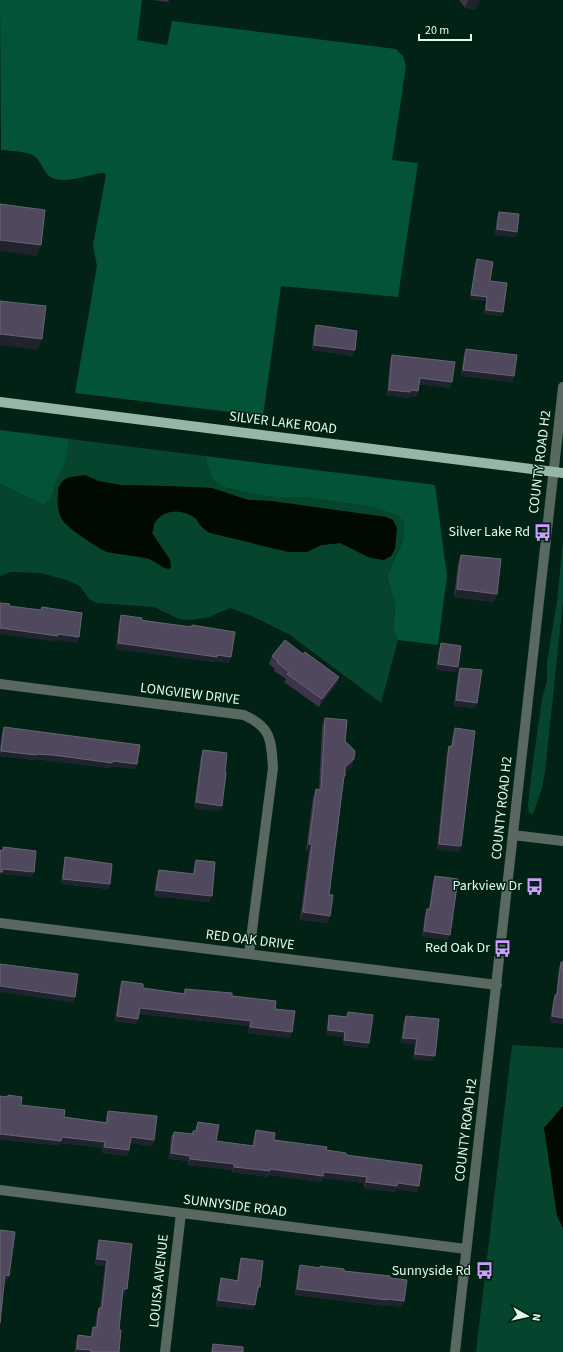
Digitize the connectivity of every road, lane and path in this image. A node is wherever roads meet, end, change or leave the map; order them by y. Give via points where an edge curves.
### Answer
1 (563, 387) edge
2 (0, 402) edge
3 (558, 472) edge
4 (0, 684) edge
5 (513, 835) junction
6 (563, 841) edge
7 (0, 923) edge
8 (249, 954) junction
9 (497, 985) junction
10 (0, 1190) edge
11 (181, 1213) junction
12 (466, 1249) junction
13 (165, 1352) edge
14 (454, 1352) edge

1 - 3 street, COUNTY ROAD H2
2 - 3 main road, SILVER LAKE ROAD
3 - 5 street, COUNTY ROAD H2
4 - 8 street, LONGVIEW DRIVE via 244,715 256,720 271,740 273,768
5 - 6 street
5 - 9 street, COUNTY ROAD H2
7 - 8 street, RED OAK DRIVE
8 - 9 street, RED OAK DRIVE
9 - 12 street, COUNTY ROAD H2
10 - 11 street, SUNNYSIDE ROAD
11 - 12 street, SUNNYSIDE ROAD
11 - 13 street, LOUISA AVENUE
12 - 14 street, COUNTY ROAD H2

